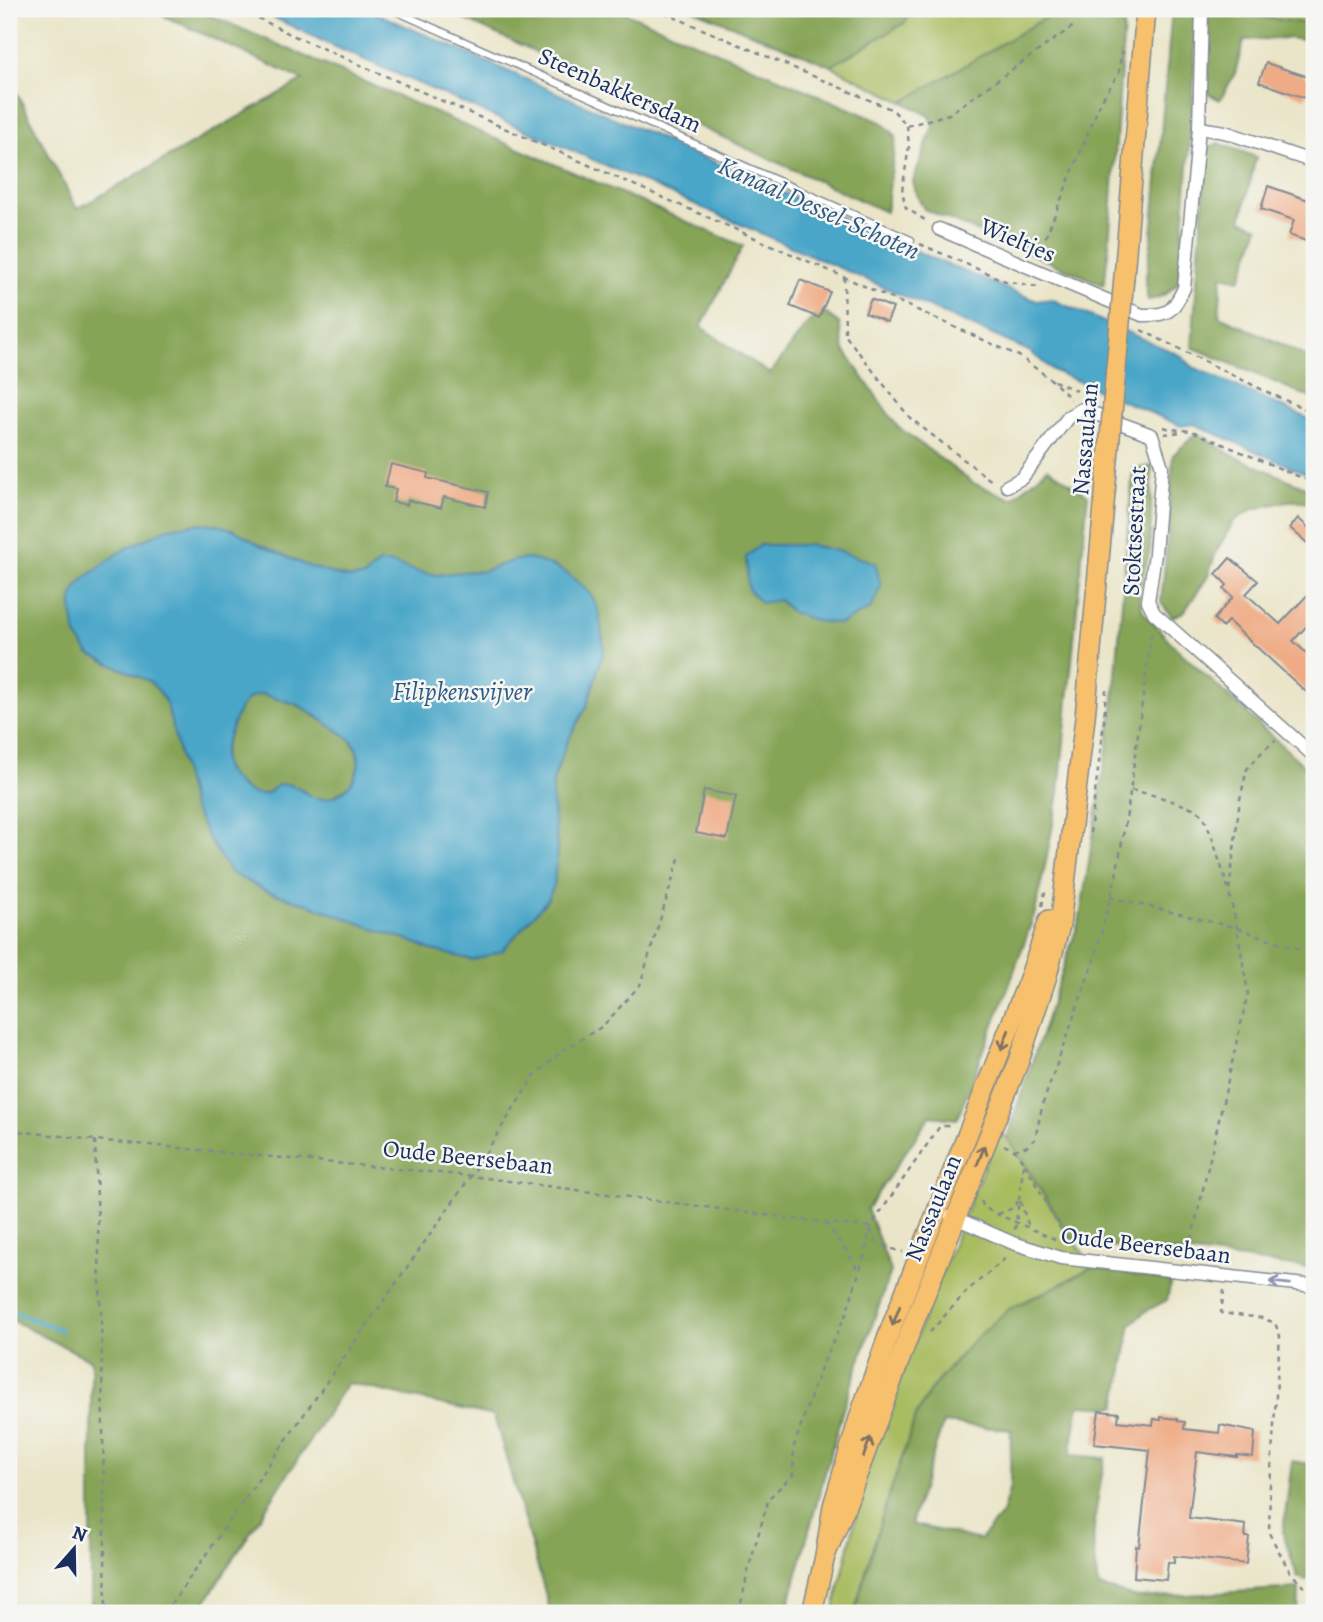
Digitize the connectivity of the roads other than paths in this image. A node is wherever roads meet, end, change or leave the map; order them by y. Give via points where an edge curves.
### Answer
1 (391, 9) edge
2 (1146, 9) edge
3 (1202, 9) edge
4 (1199, 128) junction
5 (1314, 162) edge
6 (939, 229) road end
7 (911, 240) road end
8 (1007, 486) road end
9 (1314, 756) edge
10 (947, 1215) junction
11 (1314, 1286) edge
12 (812, 1613) edge

1 - 7 lane, Steenbakkersdam
2 - 10 main road, Nassaulaan, bridge via 1085,718 1060,925 1019,1061
3 - 4 street, Wieltjes
4 - 5 street via 1225,132
4 - 6 street, Wieltjes via 1184,288 1175,307 1158,316 1142,315
8 - 9 street, Stoktsestraat via 1022,478 1069,416 1082,409 1152,435 1162,467 1148,600 1154,613
11 -> 10 street, Oude Beersebaan via 1061,1258
10 - 12 main road, Nassaulaan via 892,1325 856,1427 833,1506

